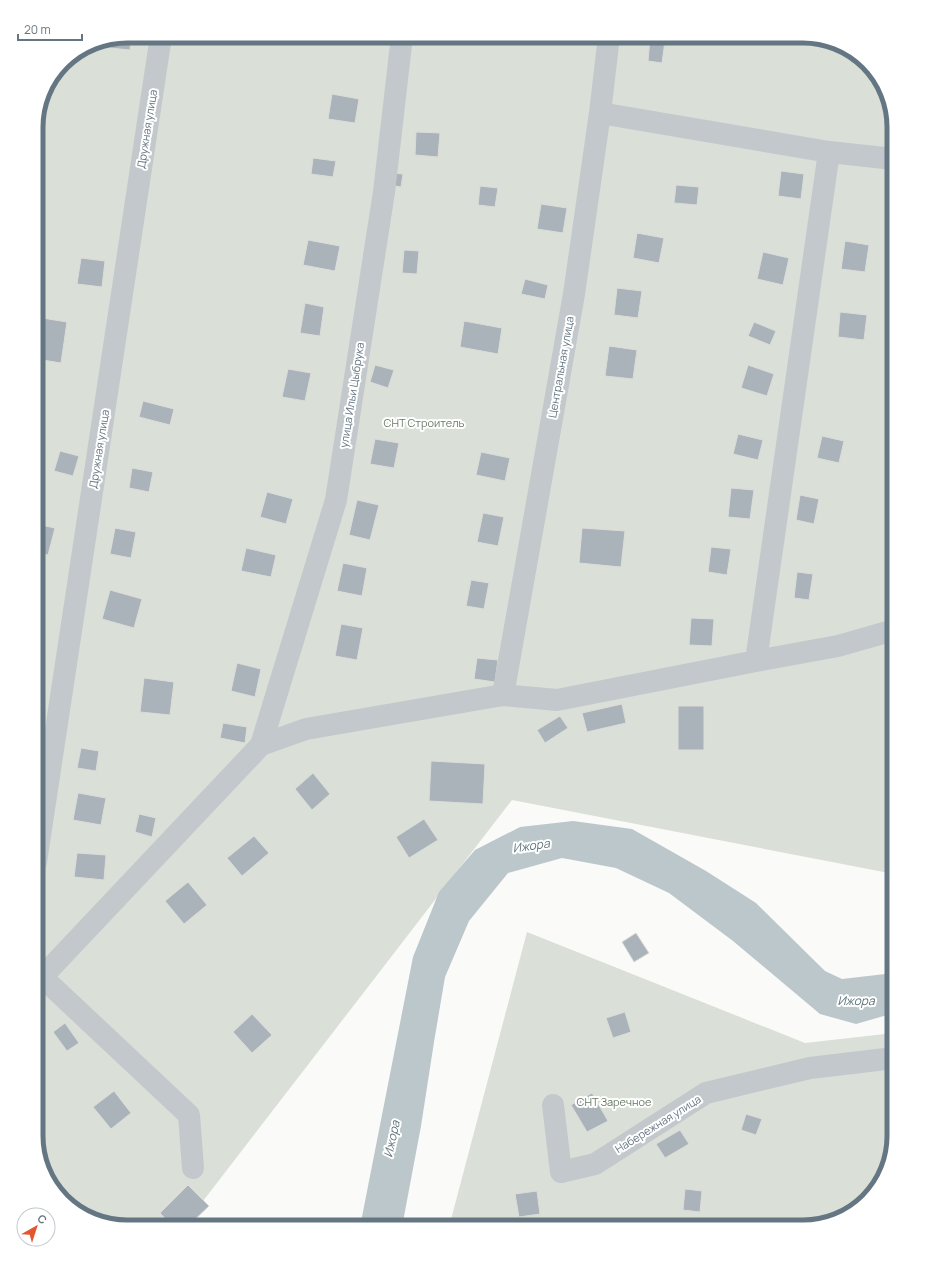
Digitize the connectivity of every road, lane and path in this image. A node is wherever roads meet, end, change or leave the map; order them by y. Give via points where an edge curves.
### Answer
1 (160, 43) edge
2 (401, 43) edge
3 (608, 43) edge
4 (600, 113) junction
5 (830, 152) junction
6 (887, 158) edge
7 (887, 632) edge
8 (756, 661) junction
9 (502, 695) junction
10 (260, 745) junction
11 (43, 816) edge
12 (43, 977) edge
13 (43, 985) edge
14 (887, 1059) edge
15 (553, 1105) dead end
16 (193, 1168) dead end

1 - 11 street, Дружная улица
2 - 10 street, улица Ильи Цыбрука via 384,192 336,500
3 - 4 street, Центральная улица
4 - 5 street
4 - 9 street, Центральная улица via 574,294
5 - 6 street
5 - 8 street
7 - 8 street via 838,646
8 - 9 street via 558,700
9 - 10 street via 306,729
10 - 12 street
13 - 16 street via 189,1115
14 - 15 street, Набережная улица via 810,1068 706,1093 595,1164 561,1172

